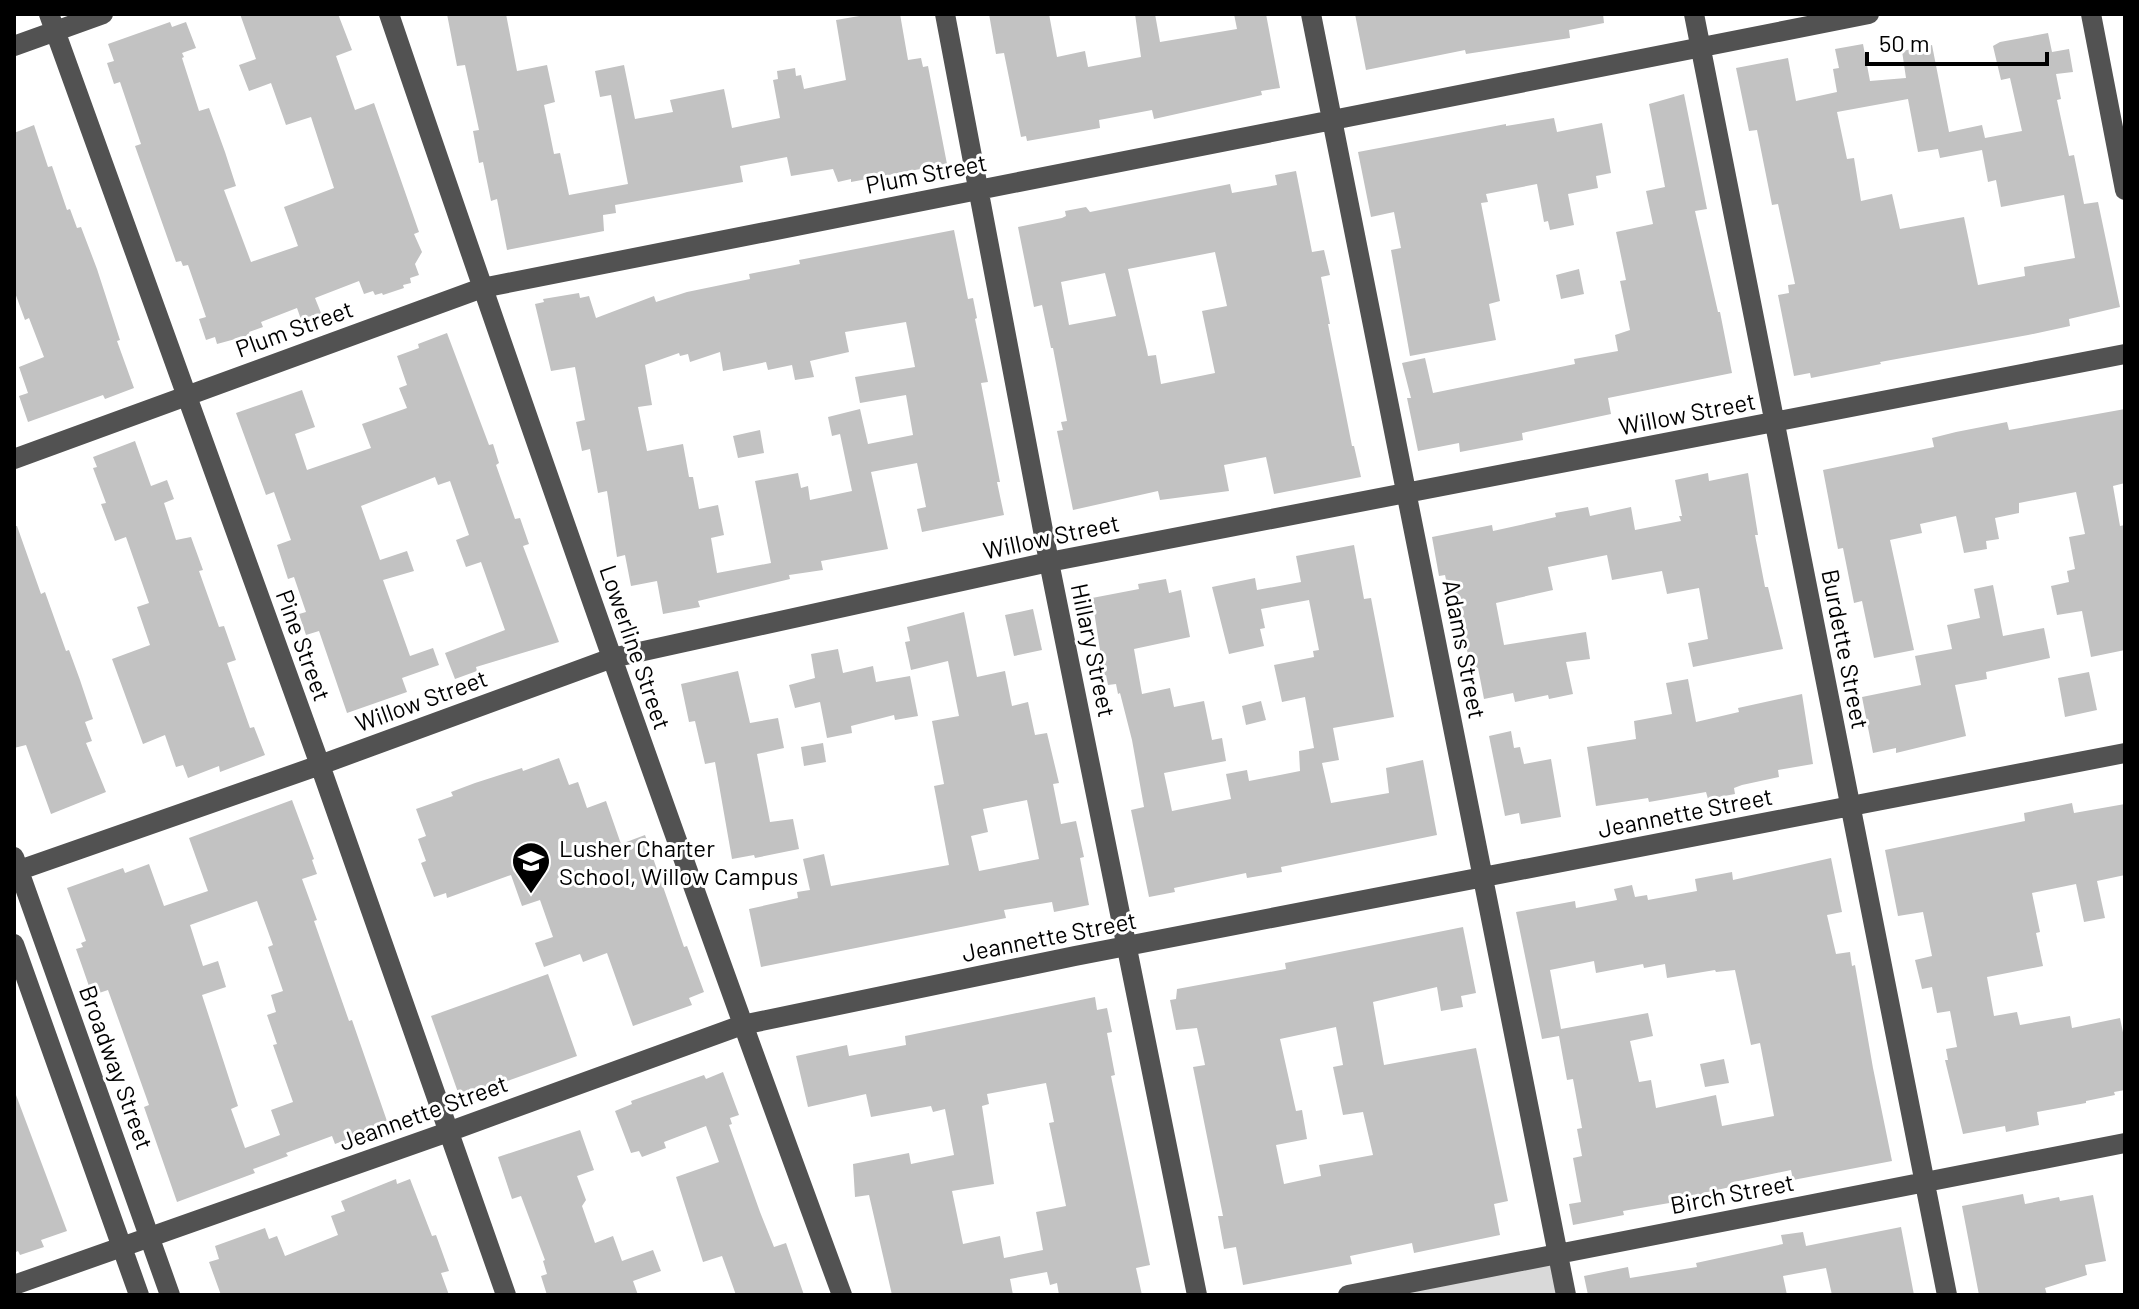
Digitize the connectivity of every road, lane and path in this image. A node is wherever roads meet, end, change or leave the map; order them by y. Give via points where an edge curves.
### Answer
1 (103, 14) edge
2 (389, 14) edge
3 (945, 14) edge
4 (1311, 14) edge
5 (1694, 14) edge
6 (1869, 14) edge
7 (2091, 14) edge
8 (52, 23) edge
9 (14, 46) edge
10 (1700, 47) junction
11 (1332, 119) junction
12 (979, 189) junction
13 (2125, 190) edge
14 (482, 288) junction
15 (2125, 354) edge
16 (185, 396) junction
17 (1775, 422) junction
18 (14, 459) edge
19 (1407, 493) junction
20 (1049, 562) junction
21 (612, 658) junction
22 (2125, 753) edge
23 (320, 765) junction
24 (1850, 806) junction
25 (16, 866) edge
26 (1484, 877) junction
27 (14, 944) edge
28 (1128, 947) junction
29 (742, 1025) junction
30 (448, 1132) junction
31 (2125, 1143) edge
32 (1925, 1182) junction
33 (149, 1236) junction
34 (122, 1246) junction
35 (1559, 1253) junction
36 (14, 1285) edge
37 (1355, 1294) edge
38 (139, 1295) edge
39 (170, 1295) edge
40 (506, 1295) edge
41 (842, 1295) edge
42 (1197, 1295) edge
43 (1566, 1295) edge
44 (1947, 1295) edge

1 - 8 street
2 - 14 street, Lowerline Street
3 - 12 street, Hillary Street
4 - 11 street, Adams Street
5 - 10 street, Burdette Street
6 - 10 street, Plum Street
7 - 13 street
8 - 9 street
8 - 16 street, Pine Street
10 - 11 street, Plum Street
10 - 17 street, Burdette Street
11 - 12 street, Plum Street
11 - 19 street, Adams Street
12 - 14 street, Plum Street
12 - 20 street, Hillary Street
14 - 16 street, Plum Street
14 - 21 street, Lowerline Street
15 - 17 street, Willow Street
16 - 18 street, Plum Street
16 - 23 street, Pine Street
17 - 19 street, Willow Street
17 - 24 street, Burdette Street
19 - 20 street, Willow Street
19 - 26 street, Adams Street
20 - 21 street, Willow Street
20 - 28 street, Hillary Street
21 - 23 street, Willow Street
21 - 29 street, Lowerline Street
22 - 24 street, Jeannette Street
23 - 25 street, Willow Street
23 - 30 street, Pine Street
24 - 26 street, Jeannette Street
24 - 32 street, Burdette Street
25 - 33 street, Broadway Street
26 - 28 street, Jeannette Street
26 - 35 street, Adams Street
27 - 34 street
28 - 29 street, Jeannette Street
28 - 42 street, Hillary Street
29 - 30 street, Jeannette Street
29 - 41 street, Lowerline Street
30 - 33 street, Jeannette Street
30 - 40 street, Pine Street
31 - 32 street, Birch Street
32 - 35 street, Birch Street
32 - 44 street, Burdette Street
33 - 34 street, Jeannette Street
33 - 39 street, Broadway Street
34 - 36 street, Jeannette Street
34 - 38 street
35 - 37 street, Birch Street
35 - 43 street, Adams Street

